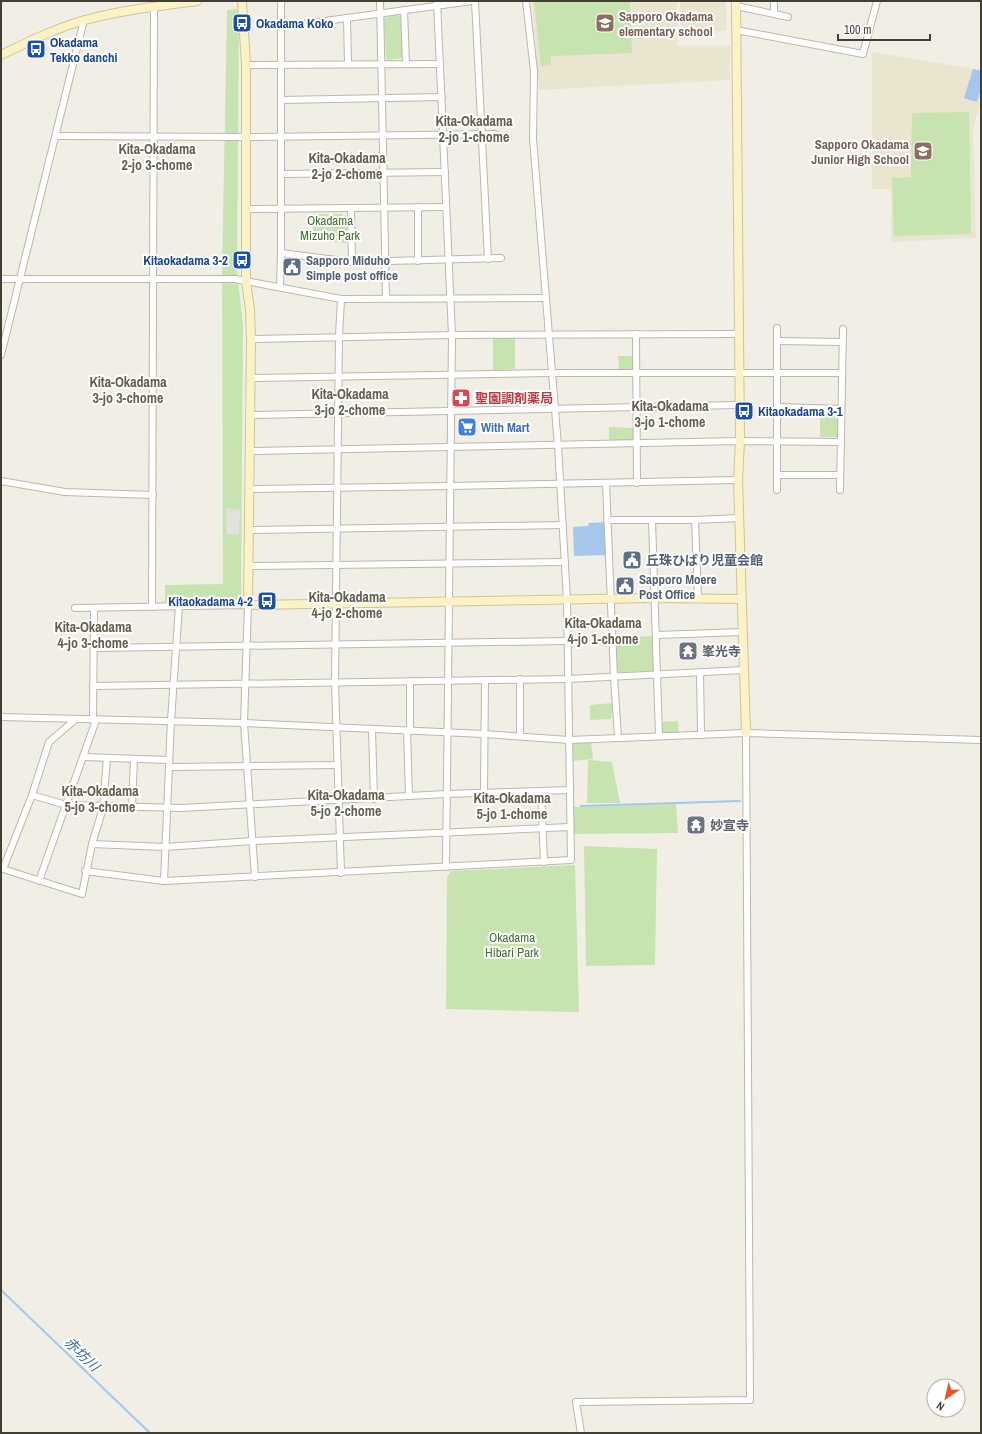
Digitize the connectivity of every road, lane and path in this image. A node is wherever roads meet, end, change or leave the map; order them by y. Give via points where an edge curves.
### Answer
1 (197, 1) edge
2 (242, 1) edge
3 (281, 1) edge
4 (380, 1) edge
5 (472, 1) edge
6 (475, 1) edge
7 (526, 1) edge
8 (774, 1) edge
9 (877, 1) edge
10 (438, 3) edge
11 (736, 4) edge
12 (154, 7) junction
13 (404, 10) junction
14 (380, 13) junction
15 (774, 14) junction
16 (347, 18) junction
17 (788, 18) dead end
18 (84, 20) junction
19 (281, 27) junction
20 (736, 30) junction
21 (1, 55) edge
22 (281, 64) junction
23 (348, 64) junction
24 (382, 64) junction
25 (406, 64) junction
26 (440, 64) junction
27 (246, 65) junction
28 (442, 97) junction
29 (382, 98) junction
30 (282, 100) junction
31 (495, 134) dead end
32 (480, 135) junction
33 (56, 136) junction
34 (383, 136) junction
35 (443, 136) junction
36 (154, 137) junction
37 (246, 137) junction
38 (282, 137) junction
39 (445, 172) junction
40 (385, 173) junction
41 (282, 174) junction
42 (418, 207) junction
43 (446, 207) junction
44 (282, 208) junction
45 (351, 208) junction
46 (385, 208) junction
47 (247, 209) junction
48 (281, 253) junction
49 (501, 258) dead end
50 (488, 259) junction
51 (418, 261) junction
52 (449, 261) junction
53 (352, 262) junction
54 (386, 262) junction
55 (1, 279) edge
56 (20, 279) junction
57 (153, 279) junction
58 (246, 280) junction
59 (280, 287) junction
60 (450, 297) junction
61 (386, 298) junction
62 (546, 298) junction
63 (341, 299) junction
64 (776, 328) dead end
65 (843, 329) dead end
66 (549, 334) junction
67 (636, 334) junction
68 (738, 334) junction
69 (452, 335) junction
70 (339, 336) junction
71 (251, 339) junction
72 (777, 341) junction
73 (843, 342) junction
74 (1, 355) edge
75 (738, 372) junction
76 (777, 372) junction
77 (552, 373) junction
78 (842, 373) junction
79 (637, 374) junction
80 (452, 375) junction
81 (339, 377) junction
82 (251, 378) junction
83 (739, 405) junction
84 (637, 407) junction
85 (778, 407) junction
86 (841, 408) junction
87 (556, 409) junction
88 (452, 410) junction
89 (339, 414) junction
90 (250, 415) junction
91 (740, 441) junction
92 (778, 441) junction
93 (841, 442) junction
94 (637, 444) junction
95 (558, 446) junction
96 (451, 447) junction
97 (338, 451) junction
98 (250, 452) junction
99 (778, 475) junction
100 (840, 475) junction
101 (738, 480) junction
102 (1, 481) edge
103 (606, 483) junction
104 (637, 483) junction
105 (561, 484) junction
106 (451, 486) junction
107 (249, 488) junction
108 (338, 488) junction
109 (777, 490) dead end
110 (840, 490) dead end
111 (153, 495) junction
112 (739, 518) junction
113 (607, 520) junction
114 (652, 520) junction
115 (696, 520) junction
116 (563, 525) junction
117 (450, 526) junction
118 (338, 528) junction
119 (249, 530) junction
120 (565, 562) junction
121 (450, 564) junction
122 (337, 565) junction
123 (248, 566) junction
124 (654, 598) junction
125 (698, 599) junction
126 (741, 599) junction
127 (567, 600) junction
128 (610, 600) junction
129 (450, 603) junction
130 (337, 604) junction
131 (248, 605) junction
132 (179, 606) junction
133 (152, 607) junction
134 (75, 608) dead end
135 (94, 608) junction
136 (742, 632) junction
137 (657, 635) junction
138 (568, 641) junction
139 (449, 642) junction
140 (336, 645) junction
141 (246, 646) junction
142 (176, 647) junction
143 (94, 648) junction
144 (744, 670) junction
145 (700, 673) junction
146 (658, 675) junction
147 (614, 677) junction
148 (568, 678) junction
149 (520, 679) junction
150 (448, 680) junction
151 (485, 680) junction
152 (410, 681) junction
153 (335, 682) junction
154 (245, 684) junction
155 (173, 685) junction
156 (93, 686) junction
157 (1, 717) edge
158 (76, 719) junction
159 (95, 720) junction
160 (171, 720) junction
161 (244, 723) junction
162 (336, 727) junction
163 (372, 729) junction
164 (409, 730) junction
165 (447, 732) junction
166 (746, 733) junction
167 (484, 734) junction
168 (701, 735) junction
169 (520, 736) junction
170 (660, 736) junction
171 (618, 737) junction
172 (569, 740) junction
173 (981, 740) edge
174 (84, 757) junction
175 (107, 758) junction
176 (134, 759) junction
177 (169, 764) junction
178 (247, 765) junction
179 (337, 765) junction
180 (570, 790) junction
181 (542, 791) junction
182 (484, 793) junction
183 (446, 794) junction
184 (32, 795) junction
185 (409, 796) junction
186 (374, 799) junction
187 (339, 800) junction
188 (249, 804) junction
189 (66, 806) junction
190 (104, 808) junction
191 (132, 808) junction
192 (167, 808) junction
193 (570, 827) junction
194 (543, 828) junction
195 (446, 832) junction
196 (339, 837) junction
197 (253, 841) junction
198 (92, 844) junction
199 (165, 847) junction
200 (544, 862) junction
201 (446, 867) junction
202 (85, 871) junction
203 (341, 873) junction
204 (256, 877) junction
205 (39, 881) junction
206 (164, 881) junction
207 (581, 1433) edge

1 - 12 street
2 - 27 street
3 - 19 street
4 - 14 street
5 - 10 street
6 - 32 street
7 - 62 street via 534,71 533,139
8 - 15 street
9 - 20 street via 863,54
10 - 13 street
10 - 26 street
11 - 15 street
11 - 20 street
12 - 18 street
12 - 36 street
13 - 14 street
13 - 25 street
14 - 16 street
14 - 24 street
15 - 17 street
16 - 19 street
16 - 23 street
18 - 21 street
18 - 33 street
19 - 22 street
20 - 68 street
22 - 23 street
22 - 27 street
22 - 30 street
23 - 24 street
24 - 25 street
24 - 29 street
25 - 26 street
26 - 28 street
27 - 37 street
28 - 29 street
28 - 35 street
29 - 30 street
29 - 34 street
30 - 38 street
31 - 32 street
32 - 35 street
32 - 50 street
33 - 36 street
33 - 56 street
34 - 35 street
34 - 38 street
34 - 40 street
35 - 39 street
36 - 37 street
36 - 57 street
37 - 38 street
37 - 47 street
38 - 41 street
39 - 40 street
39 - 43 street
40 - 41 street
40 - 46 street
41 - 44 street
42 - 43 street
42 - 46 street
42 - 51 street
43 - 52 street
44 - 45 street
44 - 47 street
44 - 48 street
45 - 46 street
45 - 53 street
46 - 54 street
47 - 58 street
48 - 53 street
48 - 59 street
49 - 50 street
50 - 52 street
51 - 52 street
51 - 54 street
52 - 60 street
53 - 54 street
54 - 61 street
55 - 56 street
56 - 57 street
56 - 74 street
57 - 58 street
57 - 111 street
58 - 59 street
58 - 71 street
59 - 63 street
60 - 61 street
60 - 62 street
60 - 69 street
61 - 63 street
62 - 66 street
63 - 70 street
64 - 72 street
65 - 73 street
66 - 67 street
66 - 69 street
66 - 77 street
67 - 68 street
67 - 79 street
68 - 75 street
69 - 70 street
69 - 80 street
70 - 71 street
70 - 81 street
71 - 82 street
72 - 73 street
72 - 76 street
73 - 78 street
75 - 76 street
75 - 79 street
75 - 83 street
76 - 78 street
76 - 85 street
77 - 79 street
77 - 80 street
77 - 87 street
78 - 86 street
79 - 84 street
80 - 81 street
80 - 88 street
81 - 82 street
81 - 89 street
82 - 90 street
83 - 84 street
83 - 91 street
84 - 87 street
84 - 94 street
85 - 86 street
85 - 92 street
86 - 93 street
87 - 88 street
87 - 95 street
88 - 89 street
88 - 96 street
89 - 90 street
89 - 97 street
90 - 98 street
91 - 92 street
91 - 94 street
91 - 101 street
92 - 93 street
92 - 99 street
93 - 100 street
94 - 95 street
94 - 104 street
95 - 96 street
95 - 105 street
96 - 97 street
96 - 106 street
97 - 98 street
97 - 108 street
98 - 107 street
99 - 100 street
99 - 109 street
100 - 110 street
101 - 104 street
101 - 112 street
102 - 111 street via 65,492
103 - 104 street
103 - 105 street
103 - 113 street
105 - 106 street
105 - 116 street
106 - 108 street
106 - 117 street
107 - 108 street
107 - 119 street
108 - 118 street
111 - 133 street
112 - 115 street
112 - 126 street
113 - 114 street
113 - 128 street
114 - 115 street
114 - 124 street
115 - 125 street
116 - 117 street
116 - 120 street
117 - 118 street
117 - 121 street
118 - 119 street
118 - 122 street
119 - 123 street
120 - 121 street
120 - 127 street
121 - 122 street
121 - 129 street
122 - 123 street
122 - 130 street
123 - 131 street
124 - 125 street
124 - 128 street
124 - 137 street
125 - 126 street
126 - 136 street
127 - 128 street
127 - 129 street
127 - 138 street
128 - 147 street
129 - 130 street
129 - 139 street
130 - 131 street
130 - 140 street
131 - 132 street
131 - 141 street
132 - 133 street
132 - 142 street
133 - 135 street
134 - 135 street
135 - 143 street
136 - 137 street
136 - 144 street
137 - 146 street
138 - 139 street
138 - 148 street
139 - 140 street
139 - 150 street
140 - 141 street
140 - 153 street
141 - 142 street
141 - 154 street
142 - 143 street
142 - 155 street
143 - 156 street
144 - 145 street
144 - 166 street
145 - 146 street
145 - 168 street
146 - 147 street
146 - 170 street
147 - 148 street
147 - 171 street
148 - 149 street
148 - 172 street
149 - 151 street
149 - 169 street
150 - 151 street
150 - 152 street
150 - 165 street
151 - 167 street
152 - 153 street
152 - 164 street
153 - 154 street
153 - 162 street
154 - 155 street
154 - 161 street
155 - 156 street
155 - 160 street
156 - 159 street
157 - 158 street
158 - 159 street
158 - 184 street via 49,742
159 - 160 street
159 - 174 street
160 - 161 street
160 - 177 street
161 - 162 street
161 - 178 street
162 - 163 street
162 - 179 street
163 - 164 street
163 - 186 street
164 - 165 street
164 - 185 street
165 - 167 street
165 - 183 street
166 - 168 street
166 - 173 street
166 - 207 street via 750,1400 576,1402
167 - 169 street
167 - 182 street
168 - 170 street
169 - 172 street
170 - 171 street
171 - 172 street
172 - 180 street
174 - 175 street
174 - 189 street
175 - 176 street
175 - 190 street
176 - 177 street
176 - 191 street
177 - 178 street
177 - 192 street
178 - 179 street
178 - 188 street
179 - 187 street
180 - 181 street
180 - 193 street
181 - 182 street
181 - 194 street
182 - 183 street
183 - 185 street
183 - 195 street
184 - 189 street
184 - 205 street via 3,869
185 - 186 street
186 - 187 street
187 - 188 street
187 - 196 street
188 - 192 street
188 - 197 street
189 - 190 street
189 - 205 street
190 - 191 street
190 - 198 street
191 - 192 street
192 - 199 street
193 - 194 street
193 - 200 street via 571,860
194 - 195 street
194 - 200 street
195 - 196 street
195 - 201 street
196 - 197 street
196 - 203 street
197 - 199 street
197 - 204 street
198 - 199 street
198 - 202 street
199 - 206 street
200 - 201 street
201 - 203 street
202 - 205 street via 82,894
202 - 206 street
203 - 204 street
204 - 206 street

